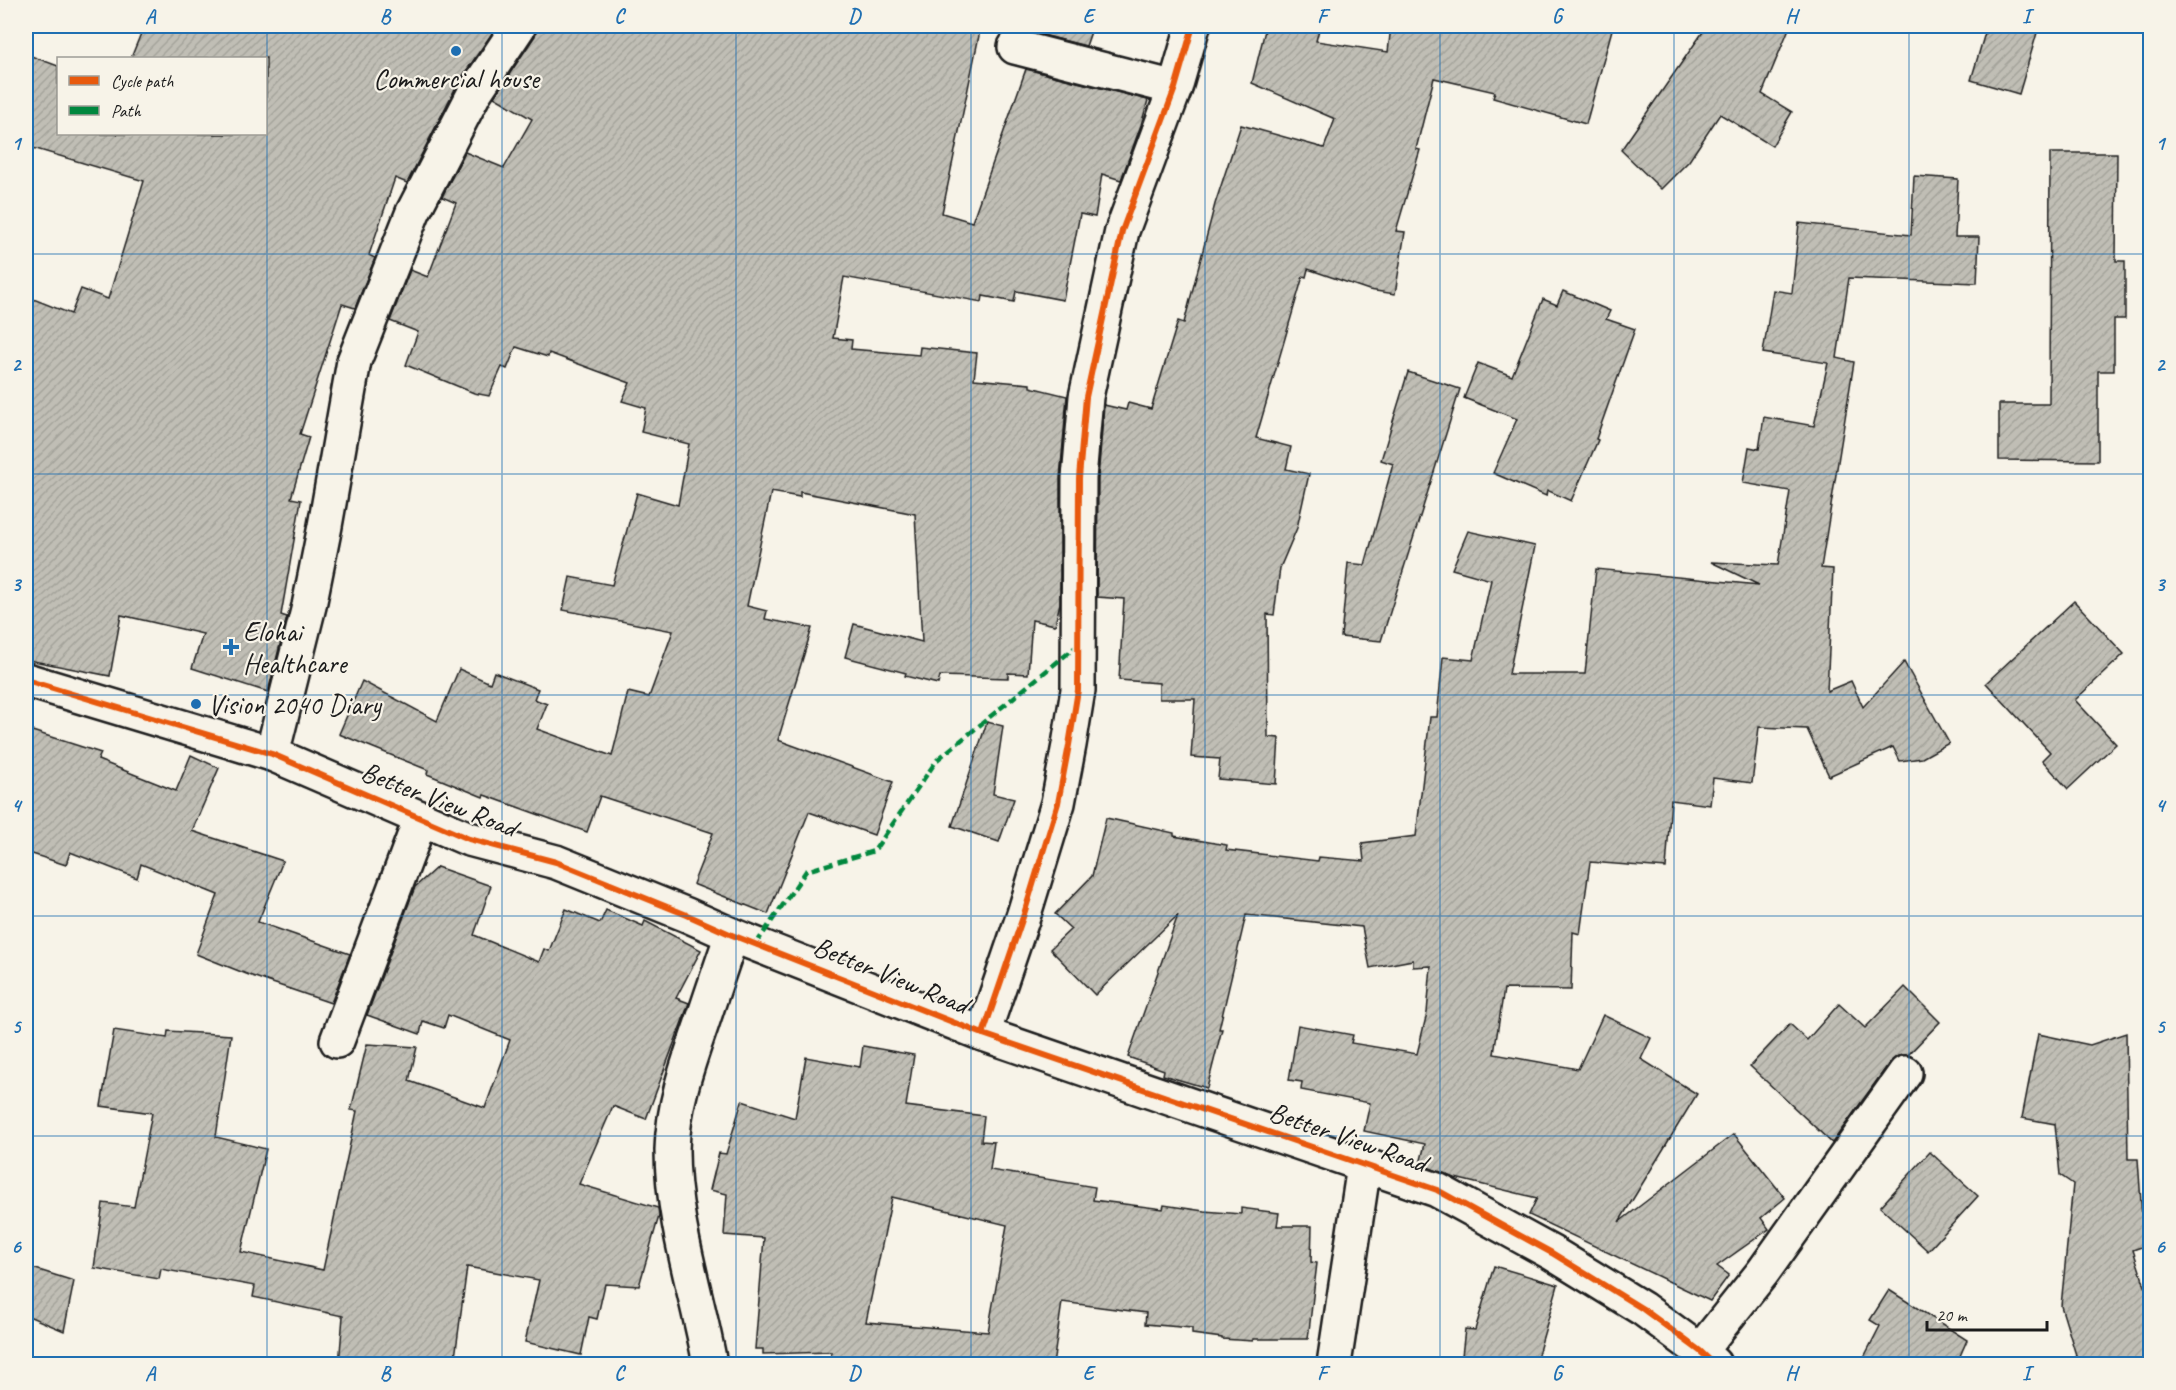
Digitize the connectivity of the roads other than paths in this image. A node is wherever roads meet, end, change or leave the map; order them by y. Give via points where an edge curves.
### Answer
1 (519, 26) edge
2 (1193, 26) edge
3 (1016, 47) dead end
4 (1175, 88) junction
5 (26, 680) edge
6 (272, 754) junction
7 (421, 818) junction
8 (732, 935) junction
9 (983, 1034) junction
10 (337, 1041) dead end
11 (1905, 1073) dead end
12 (1364, 1166) junction
13 (1707, 1358) edge
14 (710, 1365) edge
15 (1334, 1365) edge

1 - 6 street via 475,92 413,212 354,361 321,549
2 - 4 street
3 - 4 street
4 - 9 street via 1122,231 1086,397 1079,478 1078,690 1058,803
5 - 6 street, Better View Road
6 - 7 street, Better View Road
7 - 8 street, Better View Road via 469,839 556,862
7 - 10 street
8 - 9 street, Better View Road
8 - 14 street via 683,1076 672,1149 676,1210
9 - 12 street, Better View Road
11 - 13 street via 1762,1272
12 - 13 street, Better View Road via 1437,1190 1509,1228 1643,1309
12 - 15 street

